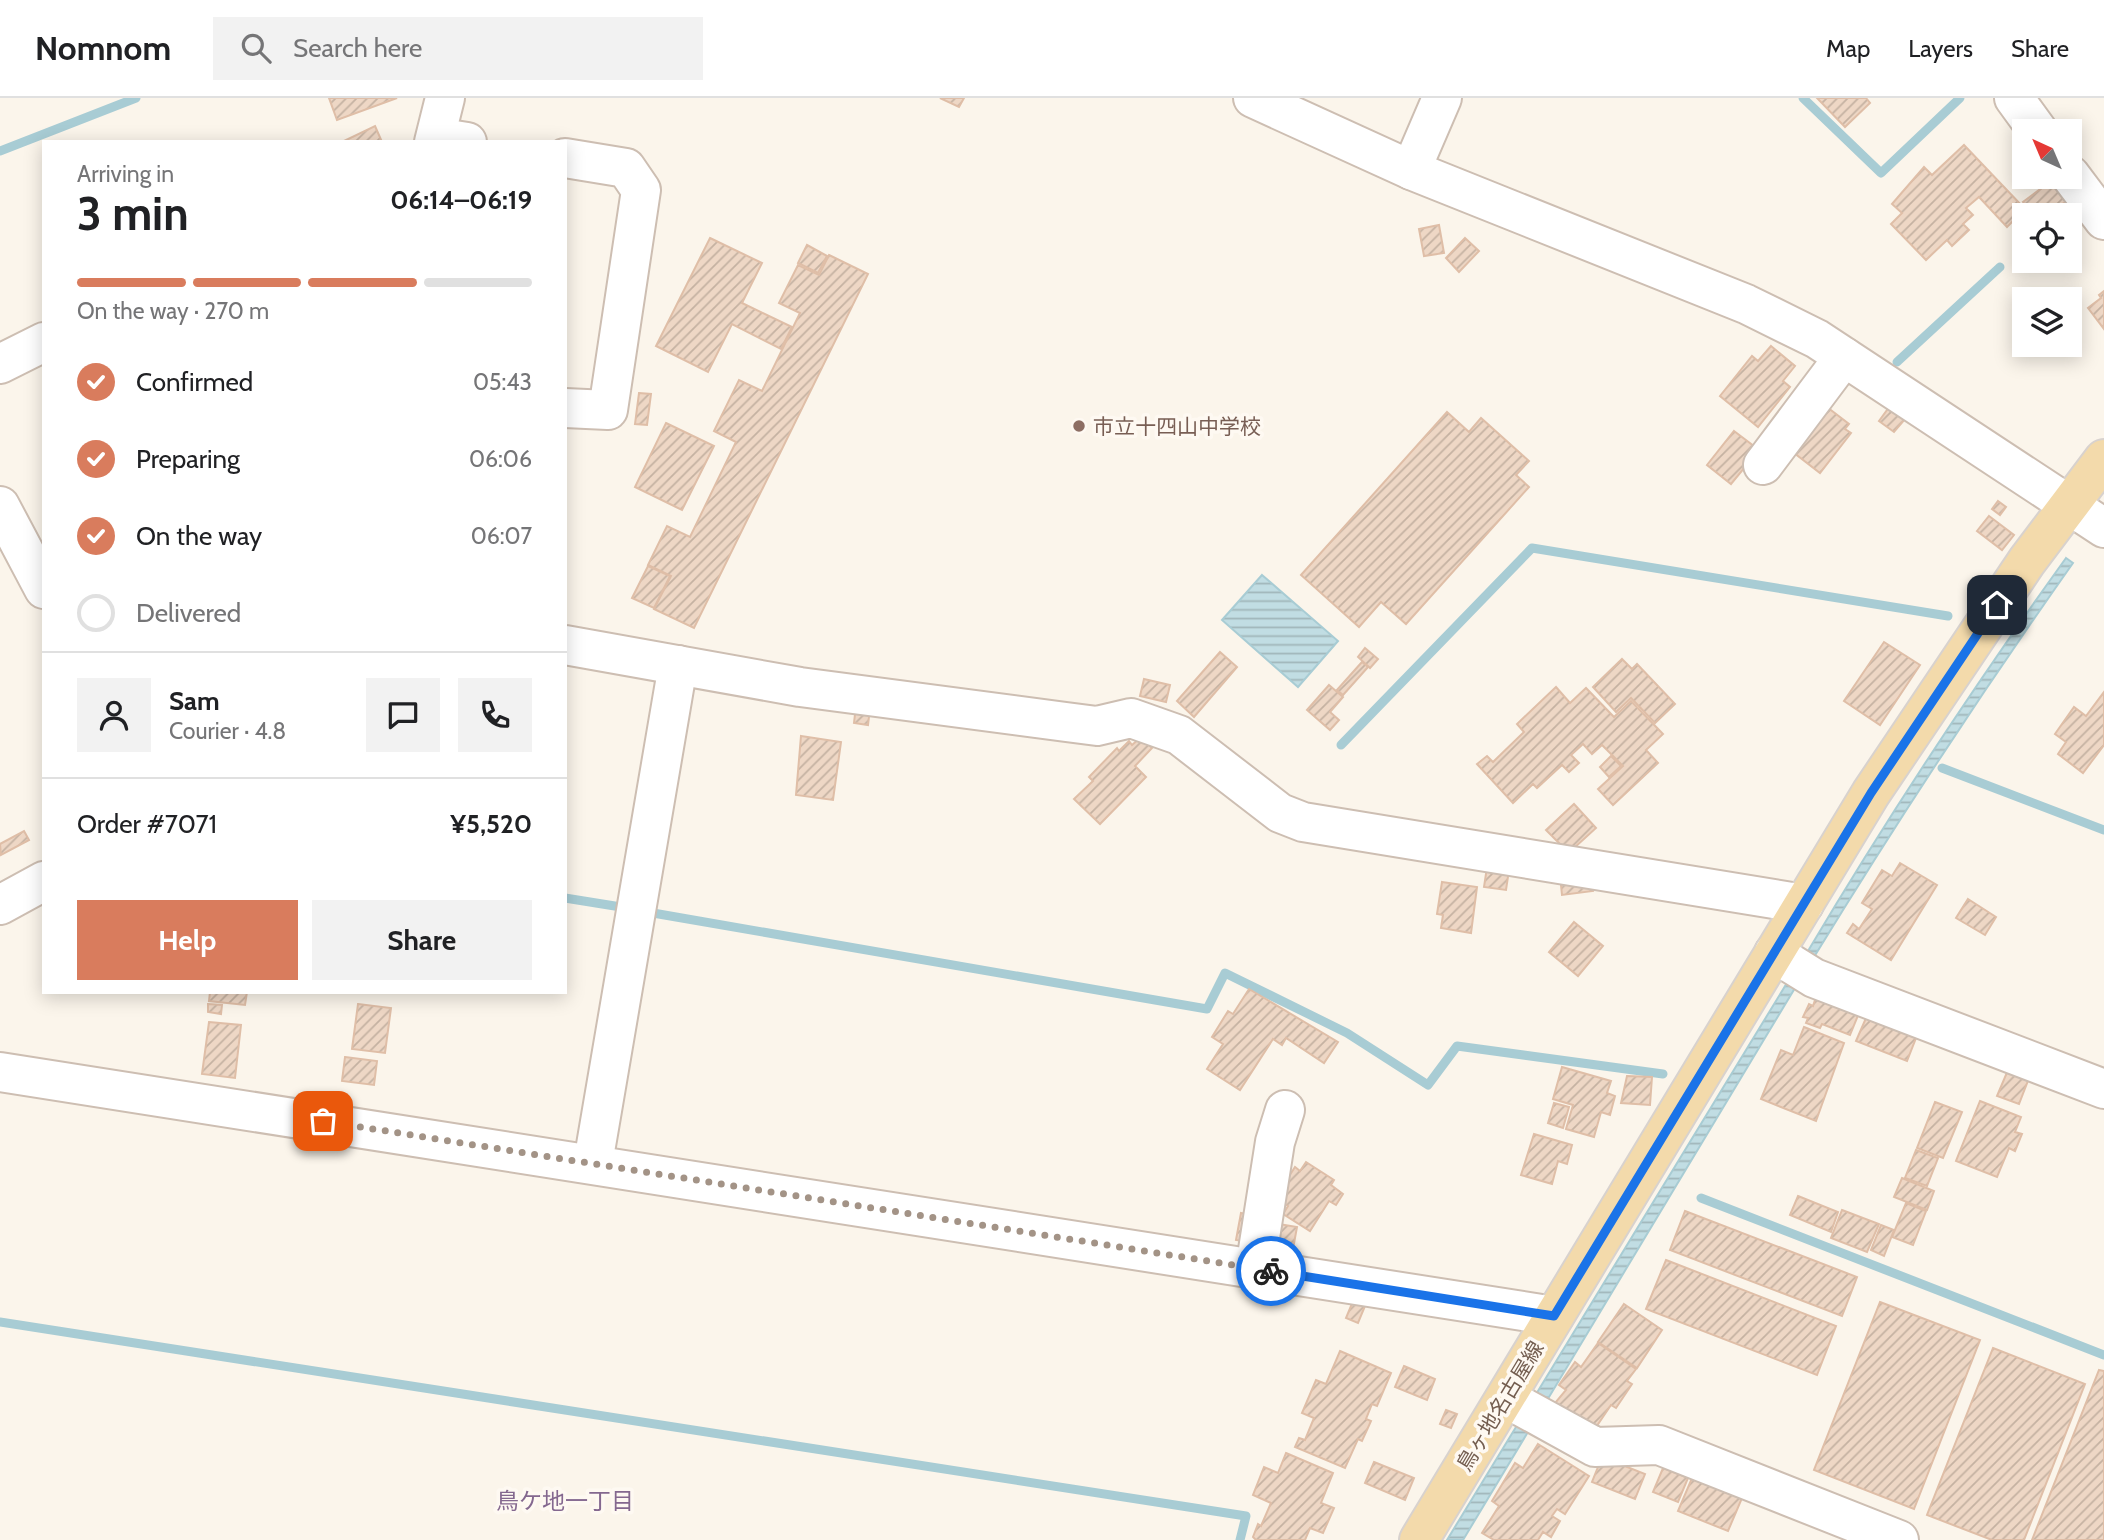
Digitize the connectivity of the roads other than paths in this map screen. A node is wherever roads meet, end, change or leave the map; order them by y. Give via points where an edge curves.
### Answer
1 (445, 98) edge
2 (1253, 98) edge
3 (1442, 98) edge
4 (2014, 98) edge
5 (2029, 119) edge
6 (434, 140) edge
7 (567, 158) edge
8 (1411, 170) junction
9 (2081, 189) edge
10 (2104, 220) edge
11 (42, 343) edge
12 (1844, 357) junction
13 (0, 364) edge
14 (567, 408) edge
15 (2104, 459) edge
16 (1763, 465) dead end
17 (2067, 505) junction
18 (0, 506) edge
19 (2104, 528) edge
20 (42, 585) edge
21 (567, 645) edge
22 (678, 665) junction
23 (42, 882) edge
24 (1804, 904) junction
25 (0, 905) edge
26 (1774, 953) junction
27 (0, 1072) edge
28 (2104, 1089) edge
29 (1285, 1110) dead end
30 (593, 1163) junction
31 (1255, 1269) junction
32 (1554, 1316) junction
33 (1521, 1406) junction
34 (1419, 1540) edge
35 (1899, 1540) edge

1 - 6 street
2 - 8 street
3 - 8 street
4 - 5 street
7 - 14 street via 626,168 641,190 608,410
8 - 12 street via 1746,304
9 - 10 street
11 - 13 street
12 - 16 street
12 - 17 street
15 - 17 main road, 鳥ヶ地名古屋線
17 - 19 street
17 - 24 main road, 鳥ヶ地名古屋線 via 1871,793
18 - 20 street
21 - 22 street
22 - 24 street via 800,687 1097,726 1130,718 1179,734 1280,813 1303,822
22 - 30 street
23 - 25 street
24 - 26 main road, 鳥ヶ地名古屋線
26 - 28 street via 1814,978
26 - 32 main road, 鳥ヶ地名古屋線
27 - 30 street
29 - 31 street via 1275,1142
30 - 31 street
31 - 32 street
32 - 33 main road, 鳥ヶ地名古屋線
33 - 34 main road, 鳥ヶ地名古屋線
33 - 35 street via 1595,1447 1659,1446

